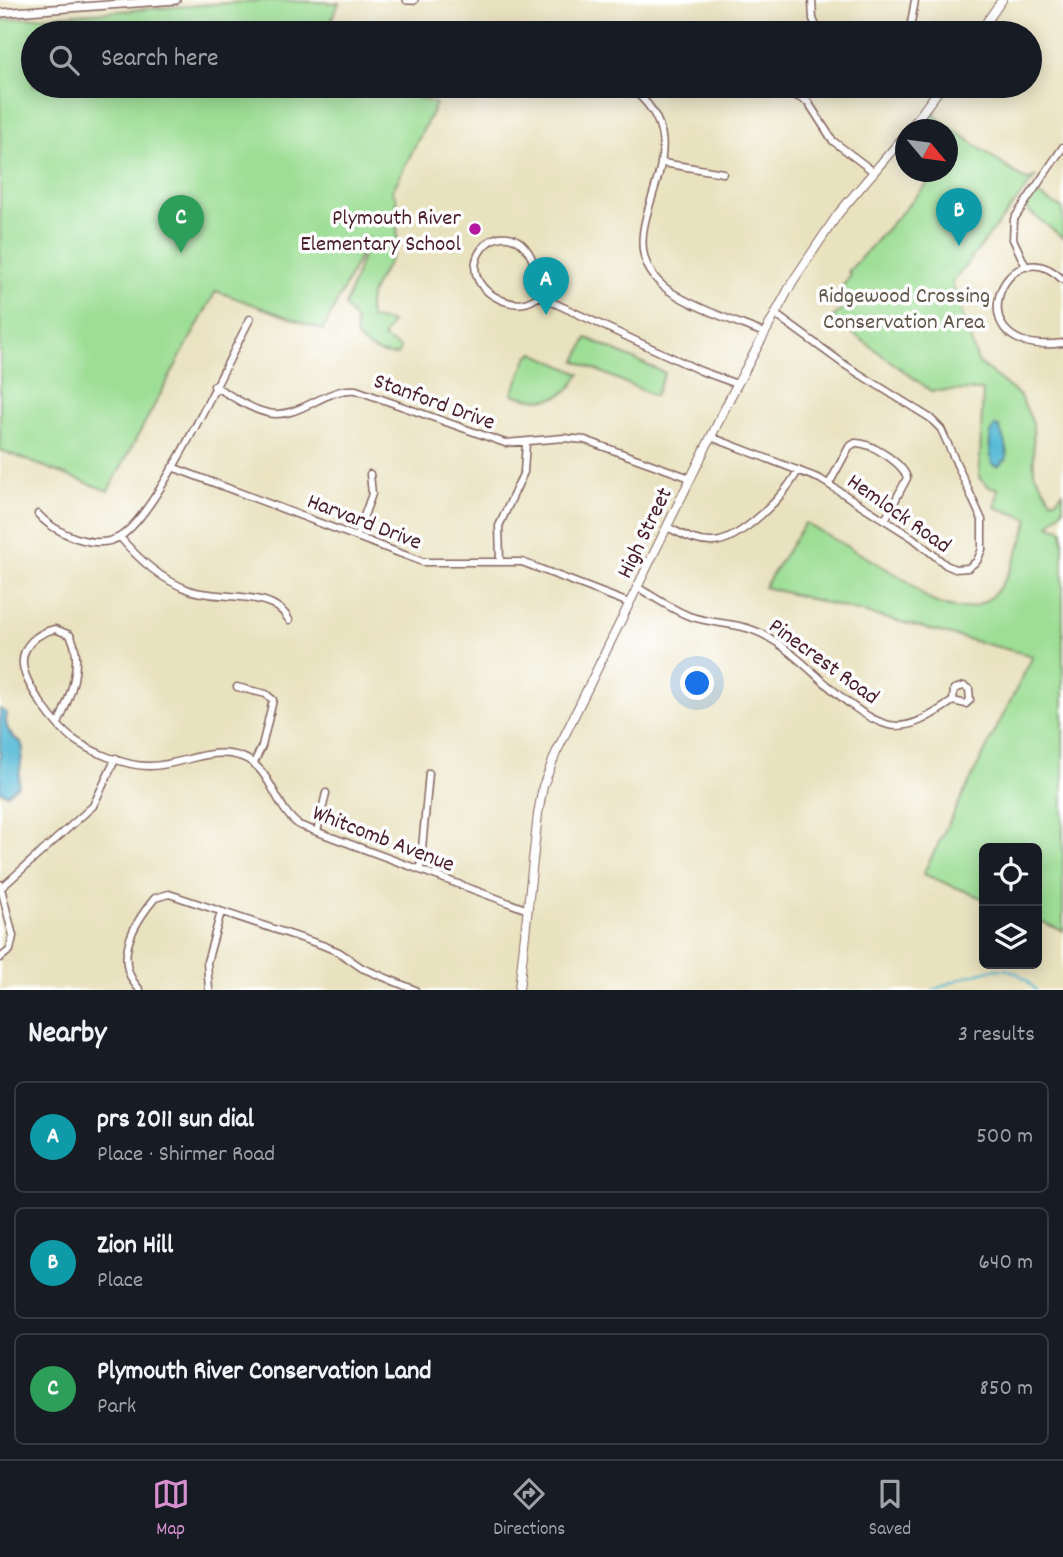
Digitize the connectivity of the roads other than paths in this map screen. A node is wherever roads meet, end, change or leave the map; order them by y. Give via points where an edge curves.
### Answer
1 (176, 0) edge
2 (407, 0) edge
3 (414, 0) edge
4 (812, 0) edge
5 (915, 0) edge
6 (1002, 0) edge
7 (0, 13) edge
8 (814, 21) edge
9 (911, 21) edge
10 (987, 21) edge
11 (643, 98) edge
12 (801, 98) edge
13 (933, 98) edge
14 (917, 119) edge
15 (895, 146) edge
16 (1063, 147) edge
17 (663, 163) junction
18 (874, 172) junction
19 (723, 173) dead end
20 (1027, 267) junction
21 (1063, 280) edge
22 (539, 296) junction
23 (775, 314) junction
24 (250, 319) dead end
25 (764, 333) junction
26 (1063, 343) edge
27 (737, 384) junction
28 (214, 386) junction
29 (711, 437) junction
30 (526, 443) junction
31 (172, 467) junction
32 (798, 470) junction
33 (370, 474) dead end
34 (690, 478) junction
35 (829, 484) junction
36 (38, 514) dead end
37 (885, 520) junction
38 (667, 527) junction
39 (357, 535) junction
40 (120, 537) junction
41 (500, 560) junction
42 (637, 587) junction
43 (629, 603) junction
44 (289, 621) dead end
45 (237, 687) dead end
46 (953, 701) dead end
47 (58, 724) junction
48 (116, 758) junction
49 (254, 763) junction
50 (429, 773) dead end
51 (326, 793) dead end
52 (317, 832) junction
53 (420, 870) junction
54 (1, 886) edge
55 (528, 910) junction
56 (222, 912) junction
57 (0, 958) edge
58 (140, 990) edge
59 (209, 990) edge
60 (415, 990) edge
61 (519, 990) edge

1 - 7 street
2 - 3 street
4 - 8 street
5 - 9 street
6 - 10 main road
11 - 17 street via 657,120
12 - 18 street via 833,141
13 - 14 main road
15 - 18 main road, High Street
16 - 20 street via 1014,219 1013,239
17 - 19 street
17 - 25 street via 642,235 648,265 675,294
18 - 23 main road, High Street via 827,230
20 - 21 street via 1048,269
20 - 26 street via 1012,273 1001,286 997,300 1000,320 1024,342
22 - 22 street via 532,257 522,245 499,237 484,245 475,271 486,290 516,304 530,303
22 - 27 street
23 - 25 main road, High Street
23 - 37 street, Hemlock Road via 936,422 984,527 982,549 964,569 950,567
24 - 28 street
25 - 27 main road, High Street
27 - 29 main road, High Street
28 - 30 street, Stanford Drive via 276,414 338,391 356,390 497,441
28 - 31 street
29 - 32 street, Hemlock Road
29 - 34 main road, High Street
30 - 34 street, Stanford Drive via 585,440
30 - 41 street via 524,472 499,526
31 - 39 street, Harvard Drive
31 - 40 street via 135,523
32 - 35 street, Hemlock Road
32 - 38 street via 778,500 720,541 701,541
33 - 39 street via 373,494
34 - 38 main road, High Street
35 - 37 street, Hemlock Road
35 - 37 street via 855,443 896,464 907,478
36 - 40 street via 54,528 91,541
38 - 42 main road, High Street
39 - 41 street, Harvard Drive via 428,563
40 - 44 street via 144,563 177,585 215,597 269,602 280,607
41 - 43 street, Harvard Drive via 534,566
42 - 43 main road, High Street
42 - 46 street, Pinecrest Road via 690,616 736,623 762,633 800,658 866,714 890,725 923,720
43 - 55 main road, High Street via 545,779
45 - 49 street via 273,700
47 - 47 street via 28,679 23,663 33,639 61,629 72,639 75,663
47 - 48 street via 76,741
48 - 49 street via 146,766 226,754
48 - 54 street via 93,806
49 - 52 street, Whitcomb Avenue via 281,808 299,825
50 - 53 street
51 - 52 street
52 - 53 street, Whitcomb Avenue
53 - 55 street, Whitcomb Avenue
54 - 57 street via 13,936 10,950
55 - 61 main road, High Street
56 - 58 street via 169,894 155,898 126,949 126,967
56 - 59 street via 207,962
56 - 60 street via 339,952 362,968

